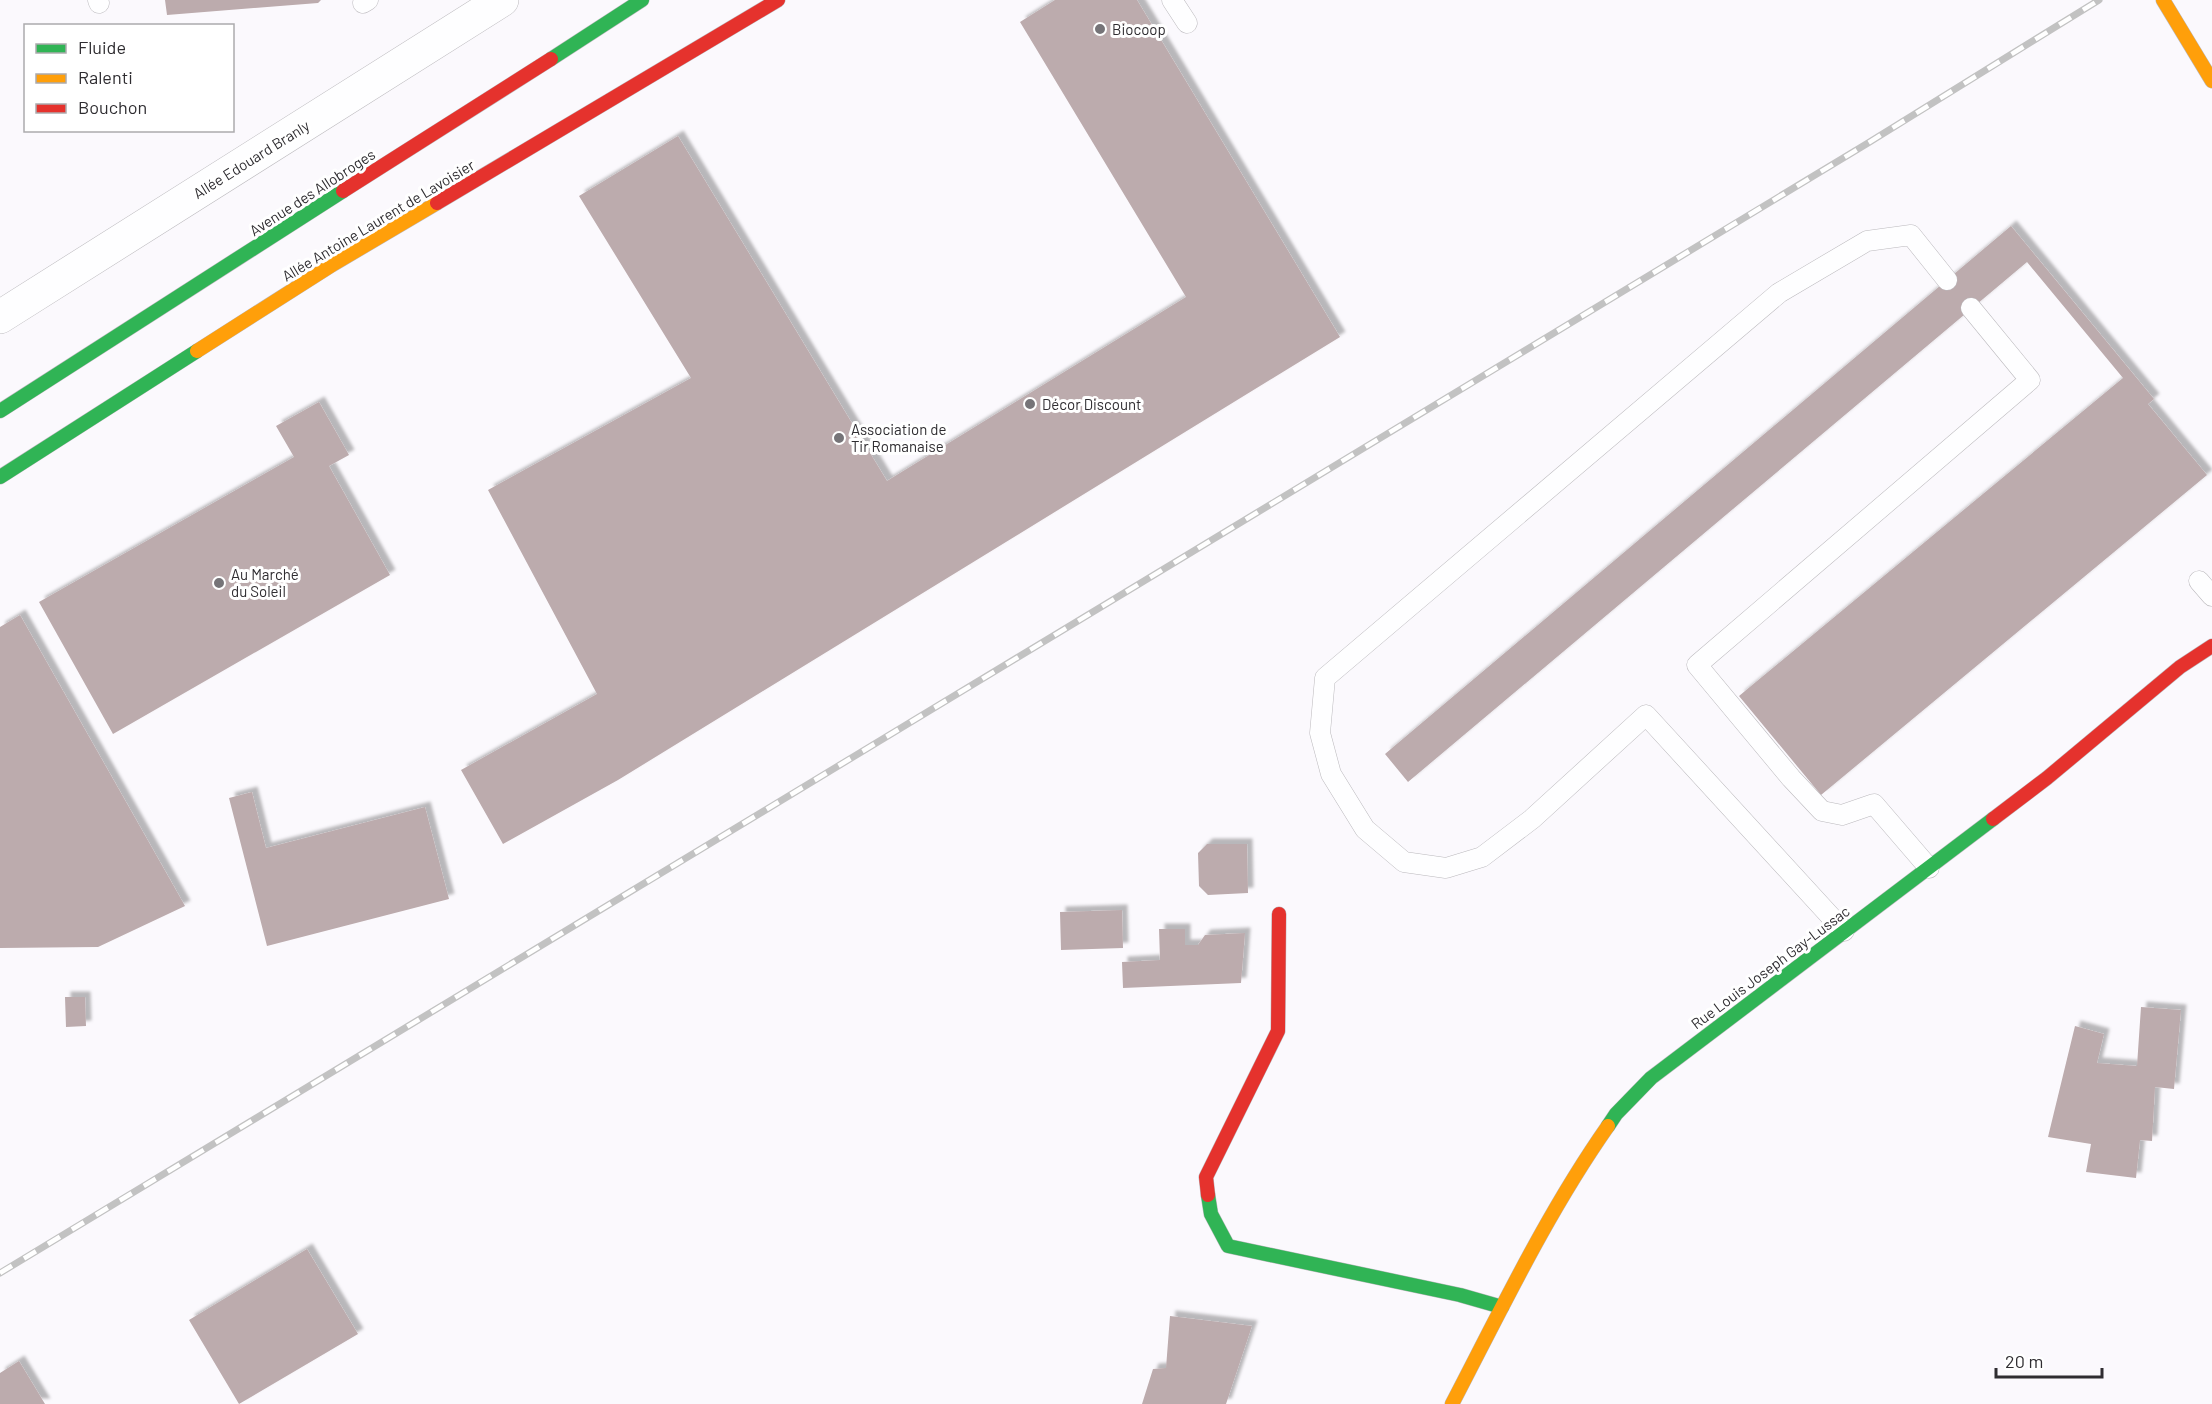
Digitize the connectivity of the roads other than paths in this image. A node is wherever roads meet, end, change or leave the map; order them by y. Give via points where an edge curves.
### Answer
1 (502, 0) edge
2 (642, 0) edge
3 (778, 0) edge
4 (1172, 0) edge
5 (2163, 0) edge
6 (1187, 22) dead end
7 (2212, 81) edge
8 (1947, 280) dead end
9 (1971, 308) dead end
10 (0, 317) edge
11 (0, 411) edge
12 (0, 477) edge
13 (2199, 581) dead end
14 (2212, 596) edge
15 (2212, 646) edge
16 (1929, 868) junction
17 (1279, 914) dead end
18 (1844, 931) junction
19 (1502, 1307) junction
20 (1452, 1404) edge

1 - 10 street, Allée Edouard Branly
2 - 11 street, Avenue des Allobroges
3 - 12 street, Allée Antoine Laurent de Lavoisier via 332,265
4 - 6 lane
5 - 7 street
8 - 18 lane via 1911,235 1868,241 1779,293 1325,678 1320,733 1330,774 1365,828 1404,862 1446,868 1482,857 1532,819 1646,715
9 - 16 lane via 2030,380 1697,665 1822,811 1842,815 1874,804
13 - 14 lane
15 - 16 street, Rue Louis Joseph Gay-Lussac via 2180,667 2047,778
16 - 18 street, Rue Louis Joseph Gay-Lussac
17 - 19 street via 1278,1031 1206,1177 1210,1214 1228,1246
18 - 19 street, Rue Louis Joseph Gay-Lussac via 1651,1078 1616,1114 1569,1185
19 - 20 street, Rue Louis Joseph Gay-Lussac

